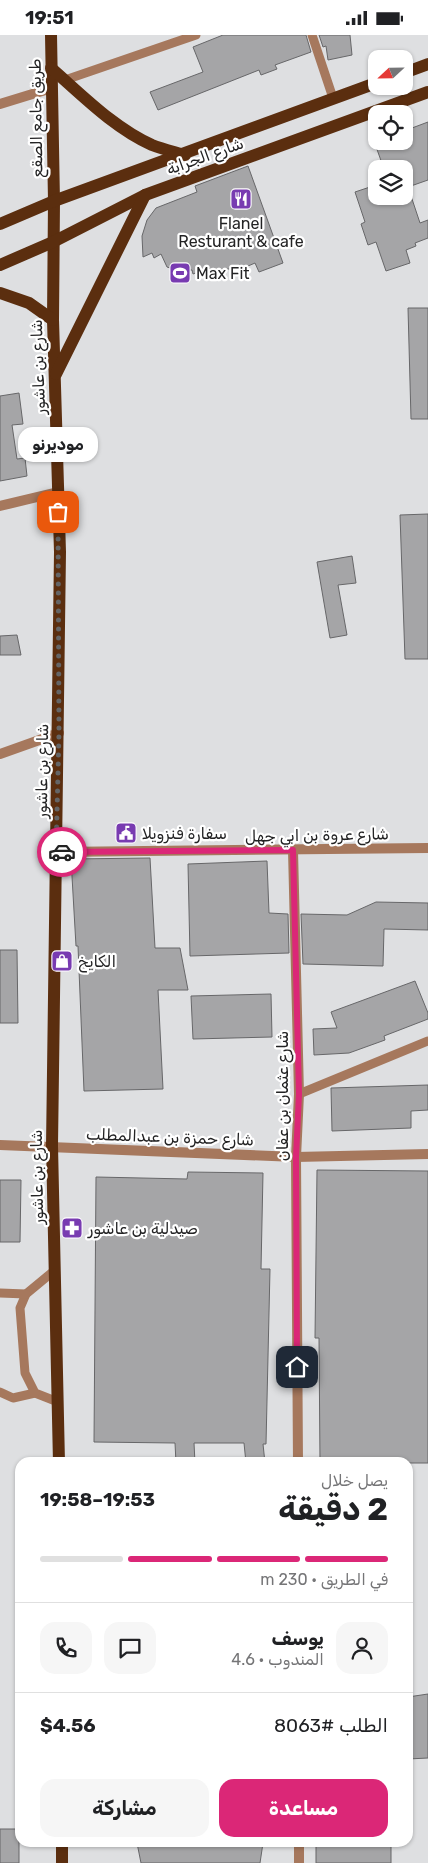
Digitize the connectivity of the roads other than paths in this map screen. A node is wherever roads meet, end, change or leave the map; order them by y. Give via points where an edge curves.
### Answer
1 (51, 35) edge
2 (196, 35) edge
3 (312, 35) edge
4 (428, 64) edge
5 (52, 68) junction
6 (413, 70) edge
7 (65, 80) junction
8 (368, 86) edge
9 (52, 88) junction
10 (428, 92) edge
11 (333, 98) junction
12 (0, 104) edge
13 (185, 155) junction
14 (145, 195) junction
15 (54, 201) junction
16 (0, 225) edge
17 (53, 241) junction
18 (0, 265) edge
19 (0, 293) edge
20 (53, 320) junction
21 (55, 377) junction
22 (58, 492) junction
23 (0, 506) edge
24 (59, 733) junction
25 (0, 754) edge
26 (428, 848) edge
27 (293, 850) junction
28 (56, 852) junction
29 (428, 1041) edge
30 (299, 1094) junction
31 (0, 1145) edge
32 (52, 1147) junction
33 (428, 1154) edge
34 (296, 1157) junction
35 (55, 1270) junction
36 (0, 1293) edge
37 (26, 1293) junction
38 (0, 1391) edge
39 (35, 1393) junction
40 (58, 1402) junction
41 (59, 1457) edge
42 (298, 1457) edge
43 (62, 1847) edge
44 (299, 1847) edge
45 (62, 1863) edge
46 (299, 1863) edge

1 - 5 main road, طريق جامع الصقع
2 - 7 lane
3 - 11 lane
4 - 6 main road
5 - 7 main road
5 - 9 main road, طريق جامع الصقع
7 - 13 main road via 90,103 152,145
8 - 11 main road, شارع الجرابة
9 - 12 street
9 - 15 main road, طريق جامع الصقع
10 - 14 main road, شارع الجرابة
11 - 13 main road, شارع الجرابة
13 - 15 main road, شارع الجرابة
14 - 17 main road, شارع الجرابة
14 - 21 main road
15 - 16 main road, شارع الجرابة
15 - 17 main road, شارع بن عاشور
17 - 18 main road, شارع الجرابة
17 - 20 main road, شارع بن عاشور
19 - 20 main road via 29,303
20 - 21 main road, شارع بن عاشور
21 - 22 main road, شارع بن عاشور
22 - 23 street
22 - 24 main road, شارع بن عاشور
24 - 25 street
24 - 28 main road, شارع بن عاشور
26 - 27 street, شارع عروة بن ابي جهل
27 - 28 street, شارع عروة بن ابي جهل
27 - 30 street, شارع عثمان بن عفان
28 - 32 main road, شارع بن عاشور
29 - 30 lane
30 - 34 street, شارع عثمان بن عفان
31 - 32 street, شارع حمزة بن عبدالمطلب
32 - 34 street, شارع حمزة بن عبدالمطلب
32 - 35 main road, شارع بن عاشور
33 - 34 street, شارع حمزة بن عبدالمطلب
34 - 42 street, شارع عثمان بن عفان
35 - 37 lane
35 - 40 main road, شارع بن عاشور
36 - 37 lane
37 - 39 lane via 20,1308 25,1373
38 - 39 lane via 13,1397
39 - 40 lane
40 - 41 main road, شارع بن عاشور
43 - 45 main road
44 - 46 street

